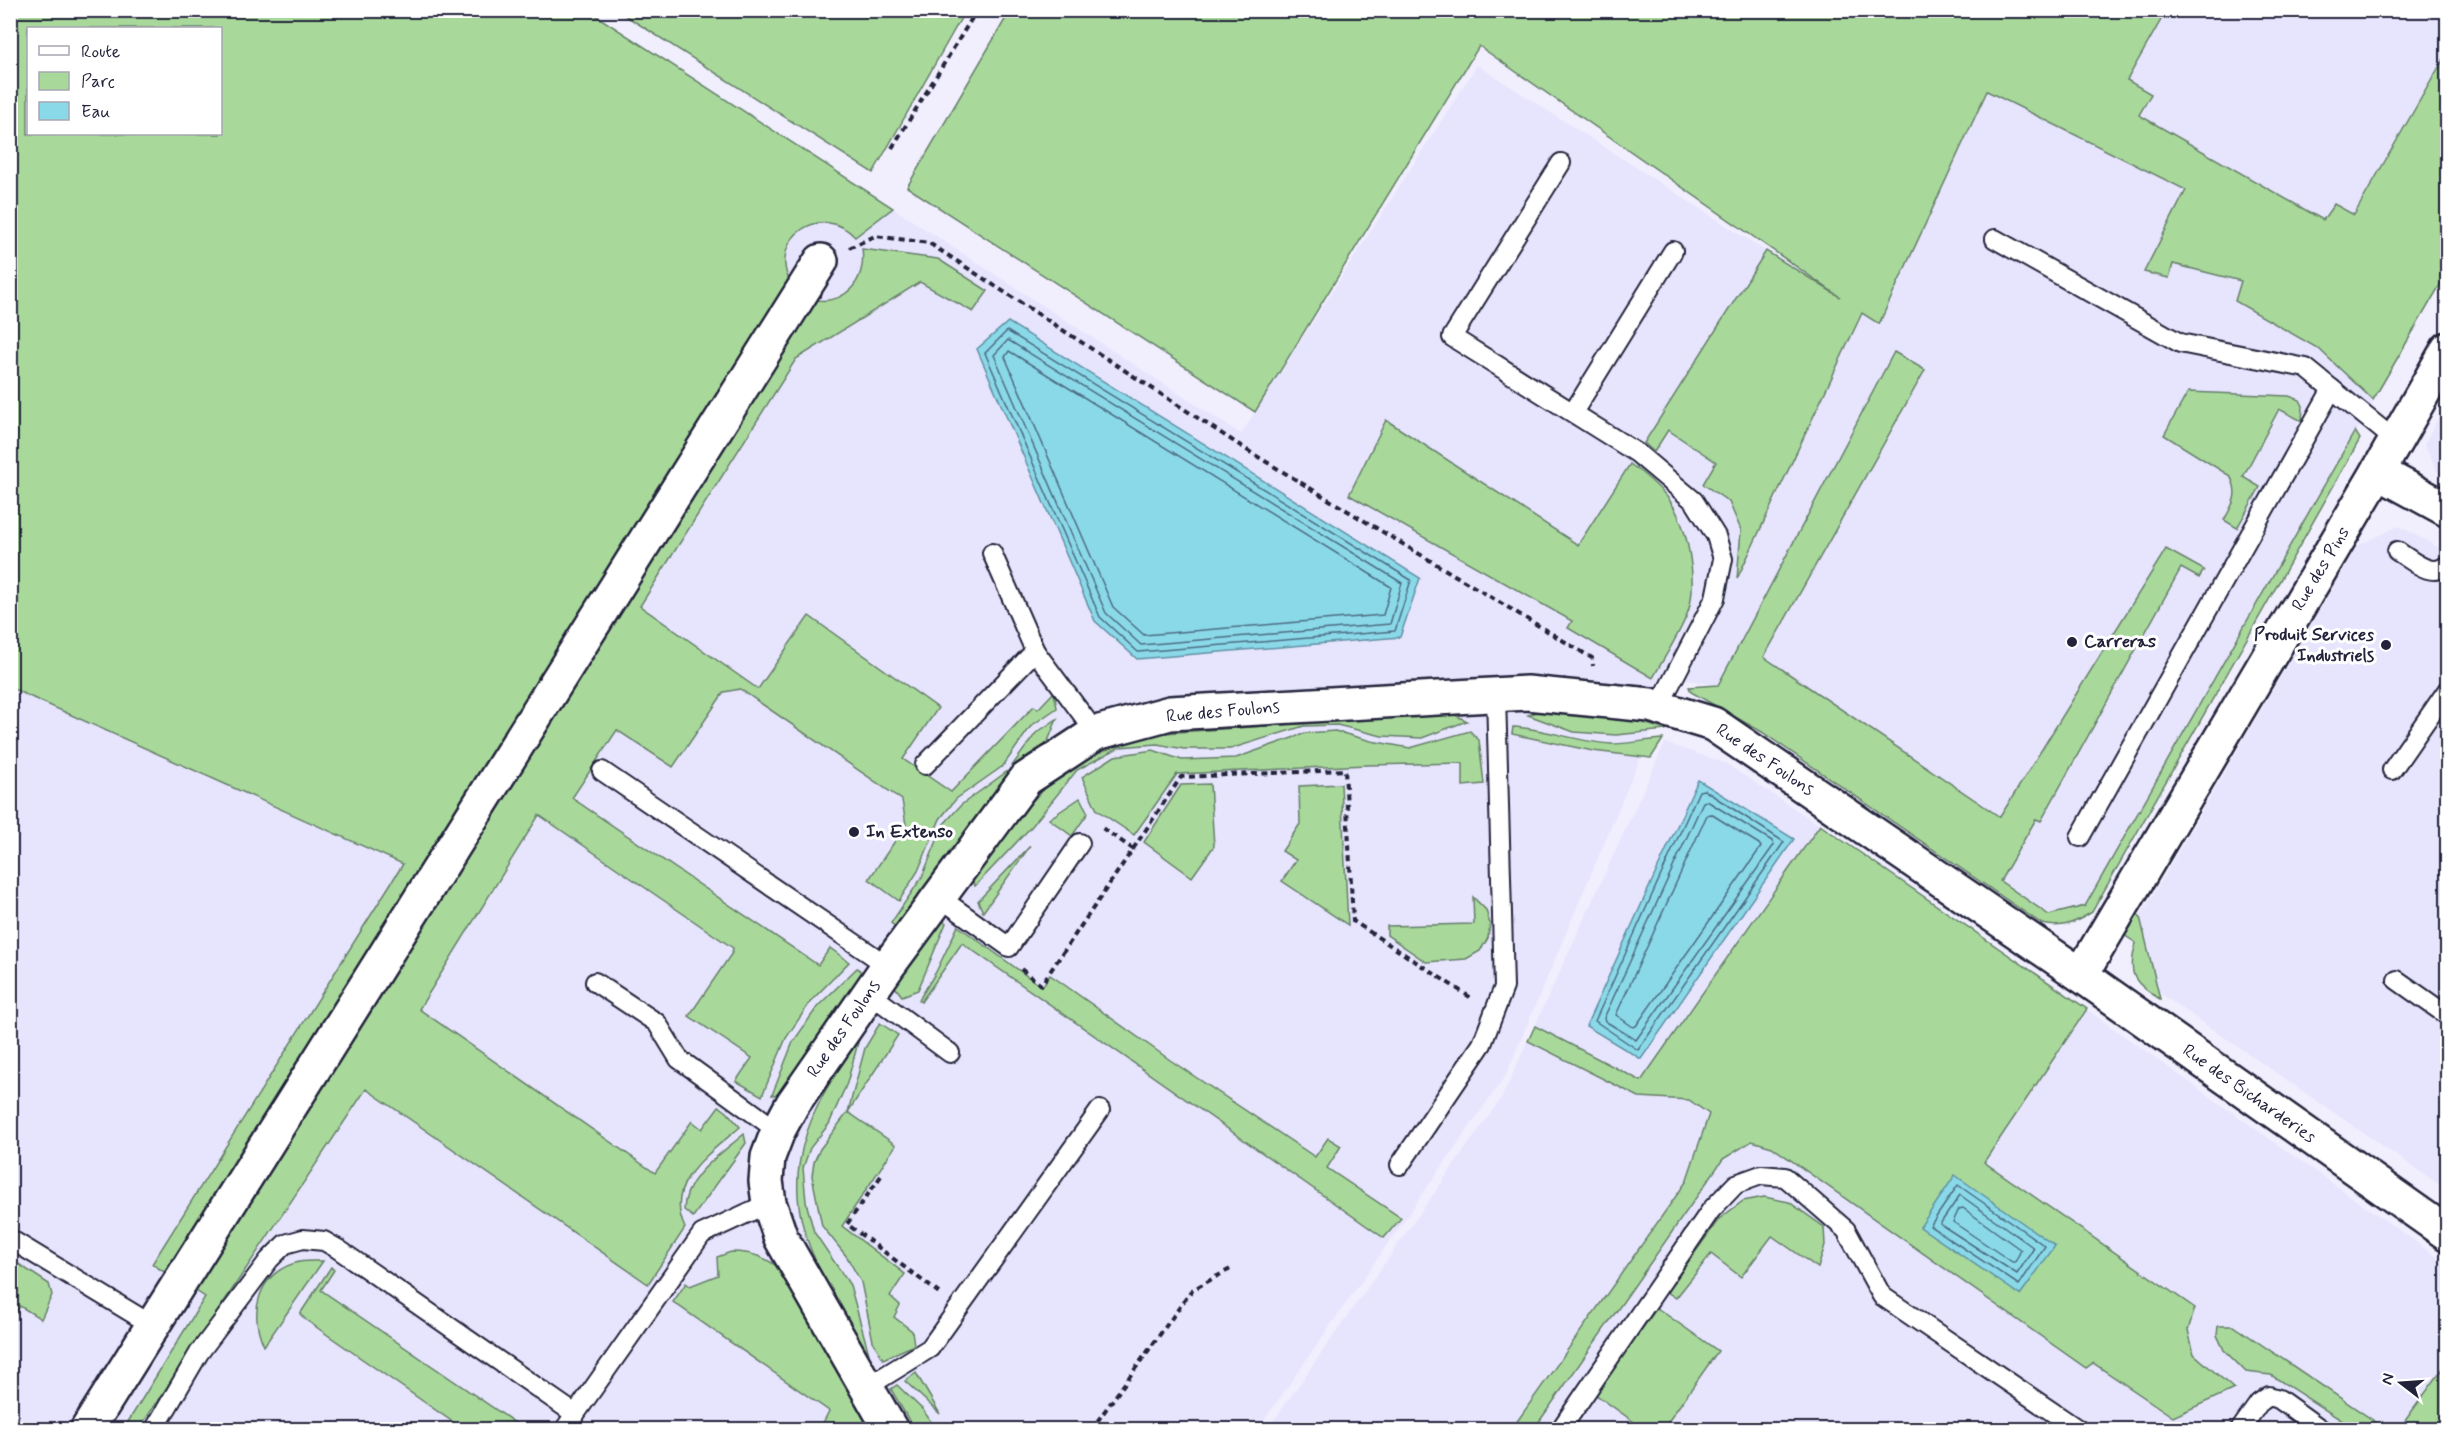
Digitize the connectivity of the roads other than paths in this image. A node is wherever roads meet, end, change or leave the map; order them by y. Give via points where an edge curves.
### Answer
1 (1561, 163) dead end
2 (1995, 240) dead end
3 (1673, 250) dead end
4 (821, 261) road end
5 (2448, 349) edge
6 (2332, 389) junction
7 (1574, 411) junction
8 (2396, 441) junction
9 (2378, 472) junction
10 (2448, 510) edge
11 (2397, 551) dead end
12 (992, 553) dead end
13 (2448, 564) edge
14 (1035, 651) junction
15 (2448, 689) edge
16 (1496, 695) junction
17 (1658, 708) junction
18 (1096, 733) junction
19 (925, 765) dead end
20 (2392, 770) dead end
21 (602, 771) dead end
22 (2080, 837) dead end
23 (1080, 843) road end
24 (939, 897) junction
25 (888, 966) junction
26 (2081, 975) junction
27 (2397, 980) dead end
28 (595, 982) dead end
29 (869, 993) junction
30 (2448, 1016) edge
31 (950, 1053) dead end
32 (1100, 1110) dead end
33 (778, 1131) junction
34 (1400, 1165) dead end
35 (769, 1203) junction
36 (2448, 1234) edge
37 (10, 1239) edge
38 (152, 1325) junction
39 (867, 1387) junction
40 (575, 1414) junction
41 (87, 1430) edge
42 (154, 1430) edge
43 (564, 1430) edge
44 (891, 1430) edge
45 (1560, 1430) edge
46 (2079, 1430) edge
47 (2240, 1430) edge
48 (2322, 1430) edge

1 - 7 lane via 1452,337
2 - 6 lane via 2180,343 2306,368
3 - 7 lane
4 - 38 street
5 - 8 street, Rue des Pins
6 - 8 lane
6 - 22 lane
7 - 17 lane via 1637,453 1694,501 1716,536 1723,559 1715,598
8 - 9 street, Rue des Pins
9 - 10 street
9 - 26 street, Rue des Pins
11 - 13 lane via 2427,570 2436,571
12 - 14 lane
14 - 18 lane
14 - 19 lane
15 - 20 lane
16 - 17 street, Rue des Foulons via 1527,693
16 - 18 street, Rue des Foulons via 1170,713
16 - 34 lane via 1504,987 1482,1044
17 - 26 street, Rue des Foulons via 1713,724
18 - 24 street, Rue des Foulons via 1026,779
21 - 25 lane
23 - 24 lane via 1009,947
24 - 25 street, Rue des Foulons
25 - 29 street, Rue des Foulons
26 - 36 street, Rue des Bicharderies
27 - 30 lane
28 - 33 lane via 657,1023 679,1059
29 - 31 lane
29 - 33 street, Rue des Foulons
32 - 39 lane via 930,1348
33 - 35 street, Rue des Foulons via 768,1157
35 - 39 street, Rue des Foulons via 781,1238
35 - 40 lane via 702,1234
37 - 38 lane
38 - 41 street
39 - 44 street, Rue des Foulons
40 - 42 lane via 338,1249 324,1241 303,1239 285,1244 269,1260 199,1353
40 - 43 lane
45 - 46 lane via 1710,1210 1736,1184 1761,1175 1785,1177 1846,1230 1882,1296
47 - 48 lane via 2259,1403 2269,1396

